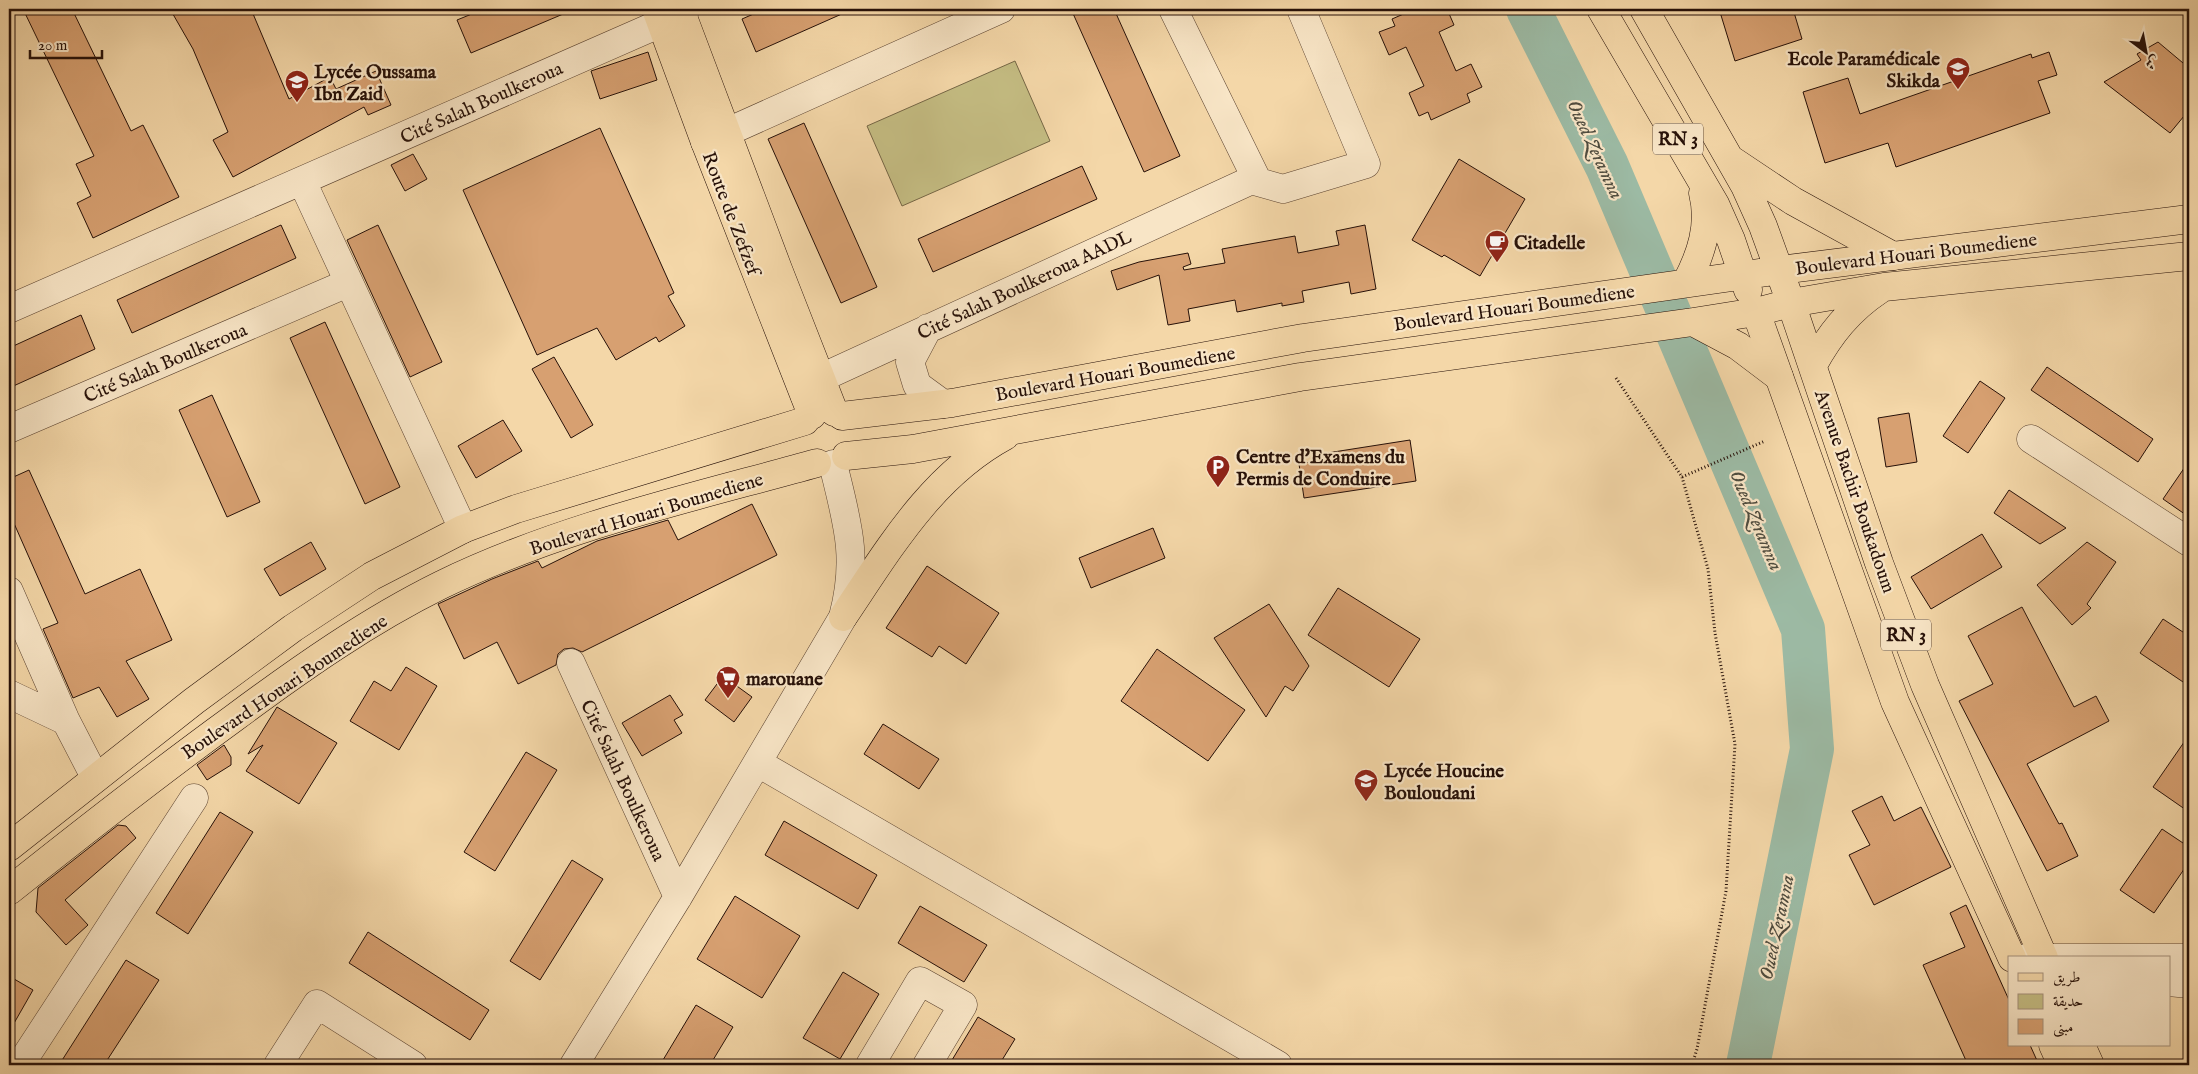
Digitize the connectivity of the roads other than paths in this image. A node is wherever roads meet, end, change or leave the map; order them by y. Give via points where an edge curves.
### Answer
1 (1001, 9) edge
2 (1173, 9) edge
3 (1301, 9) edge
4 (1601, 9) edge
5 (674, 13) edge
6 (1651, 16) edge
7 (716, 137) junction
8 (1730, 159) junction
9 (1698, 175) junction
10 (1251, 180) junction
11 (302, 181) junction
12 (2189, 219) edge
13 (1893, 256) junction
14 (2189, 256) edge
15 (1780, 270) junction
16 (1743, 274) junction
17 (1686, 282) junction
18 (348, 283) junction
19 (1884, 287) junction
20 (1791, 303) junction
21 (9, 309) edge
22 (1756, 312) junction
23 (1693, 322) junction
24 (928, 328) junction
25 (1812, 364) junction
26 (1779, 378) junction
27 (943, 404) junction
28 (820, 407) junction
29 (1020, 428) junction
30 (9, 429) edge
31 (2031, 439) dead end
32 (832, 461) junction
33 (463, 530) junction
34 (2189, 542) edge
35 (9, 591) edge
36 (843, 617) junction
37 (571, 663) dead end
38 (9, 694) edge
39 (66, 721) junction
40 (758, 763) junction
41 (95, 777) junction
42 (194, 798) dead end
43 (9, 847) edge
44 (9, 891) edge
45 (678, 897) junction
46 (2028, 923) junction
47 (2011, 956) edge
48 (2038, 956) edge
49 (2090, 956) edge
50 (2170, 958) edge
51 (2189, 959) edge
52 (2170, 969) edge
53 (2170, 982) edge
54 (2189, 984) edge
55 (2053, 1046) edge
56 (2081, 1046) edge
57 (586, 1061) edge
58 (20, 1065) edge
59 (278, 1065) edge
60 (413, 1065) edge
61 (870, 1065) edge
62 (927, 1065) edge
63 (1278, 1065) edge
64 (2062, 1065) edge
65 (2090, 1065) edge

1 - 7 street
2 - 10 street via 1256,178
3 - 10 street via 1366,164 1283,189
4 - 9 main road, RN 3
5 - 7 main road, Route de Zefzef
5 - 11 street, Cité Salah Boulkeroua
6 - 8 main road, RN 3
7 - 28 main road, Route de Zefzef
8 - 13 main road via 1794,201
8 - 15 main road, RN 3 via 1745,186
9 - 16 main road, RN 3 via 1719,213
9 - 17 main road via 1705,202 1705,231 1699,258
10 - 24 street, Cité Salah Boulkeroua AADL
11 - 18 street
11 - 21 street, Cité Salah Boulkeroua
12 - 13 main road, Boulevard Houari Boumediene
13 - 15 main road, Boulevard Houari Boumediene
14 - 19 main road, Boulevard Houari Boumediene
15 - 16 main road, Boulevard Houari Boumediene
15 - 20 main road, Avenue Bachir Boukadoum / RN 3
16 - 17 main road, Boulevard Houari Boumediene
16 - 22 main road, Avenue Bachir Boukadoum / RN 3
17 - 27 main road, Boulevard Houari Boumediene via 1303,338
18 - 30 street, Cité Salah Boulkeroua
18 - 33 street
19 - 20 main road, Boulevard Houari Boumediene
19 - 25 main road via 1842,320
20 - 22 main road, Boulevard Houari Boumediene
20 - 25 main road, Avenue Bachir Boukadoum / RN 3
22 - 23 main road, Boulevard Houari Boumediene
22 - 26 main road, Avenue Bachir Boukadoum / RN 3
23 - 26 main road via 1738,346
23 - 29 main road, Boulevard Houari Boumediene via 1300,376
24 - 27 street via 910,362 917,385
24 - 28 street, Cité Salah Boulkeroua AADL
25 - 46 main road, Avenue Bachir Boukadoum / RN 3 via 1876,554 1925,685
26 - 47 main road, Avenue Bachir Boukadoum / RN 3 via 1895,702
27 - 28 main road, Boulevard Houari Boumediene
28 - 32 main road via 853,431 851,449
28 - 32 main road via 801,428 801,445 804,453
28 - 33 main road, Boulevard Houari Boumediene via 516,509
29 - 32 main road, Boulevard Houari Boumediene
29 - 36 main road via 960,467 922,504
31 - 34 street
32 - 36 street via 851,553 849,593
32 - 44 main road, Boulevard Houari Boumediene via 569,533 510,554 441,585 362,629 273,689 130,794
33 - 41 main road, Boulevard Houari Boumediene via 372,576 294,628
35 - 39 street
36 - 40 street
37 - 45 street, Cité Salah Boulkeroua
38 - 39 street
39 - 41 street
40 - 45 street
40 - 63 street
41 - 43 main road, Boulevard Houari Boumediene
42 - 58 street
45 - 57 street
46 - 48 main road, Avenue Bachir Boukadoum / RN 3
46 - 49 street via 2054,942
50 - 51 street
51 - 52 street
53 - 54 street
55 - 64 main road
56 - 65 main road
59 - 60 street via 317,1004
61 - 62 street via 920,981 963,1004

